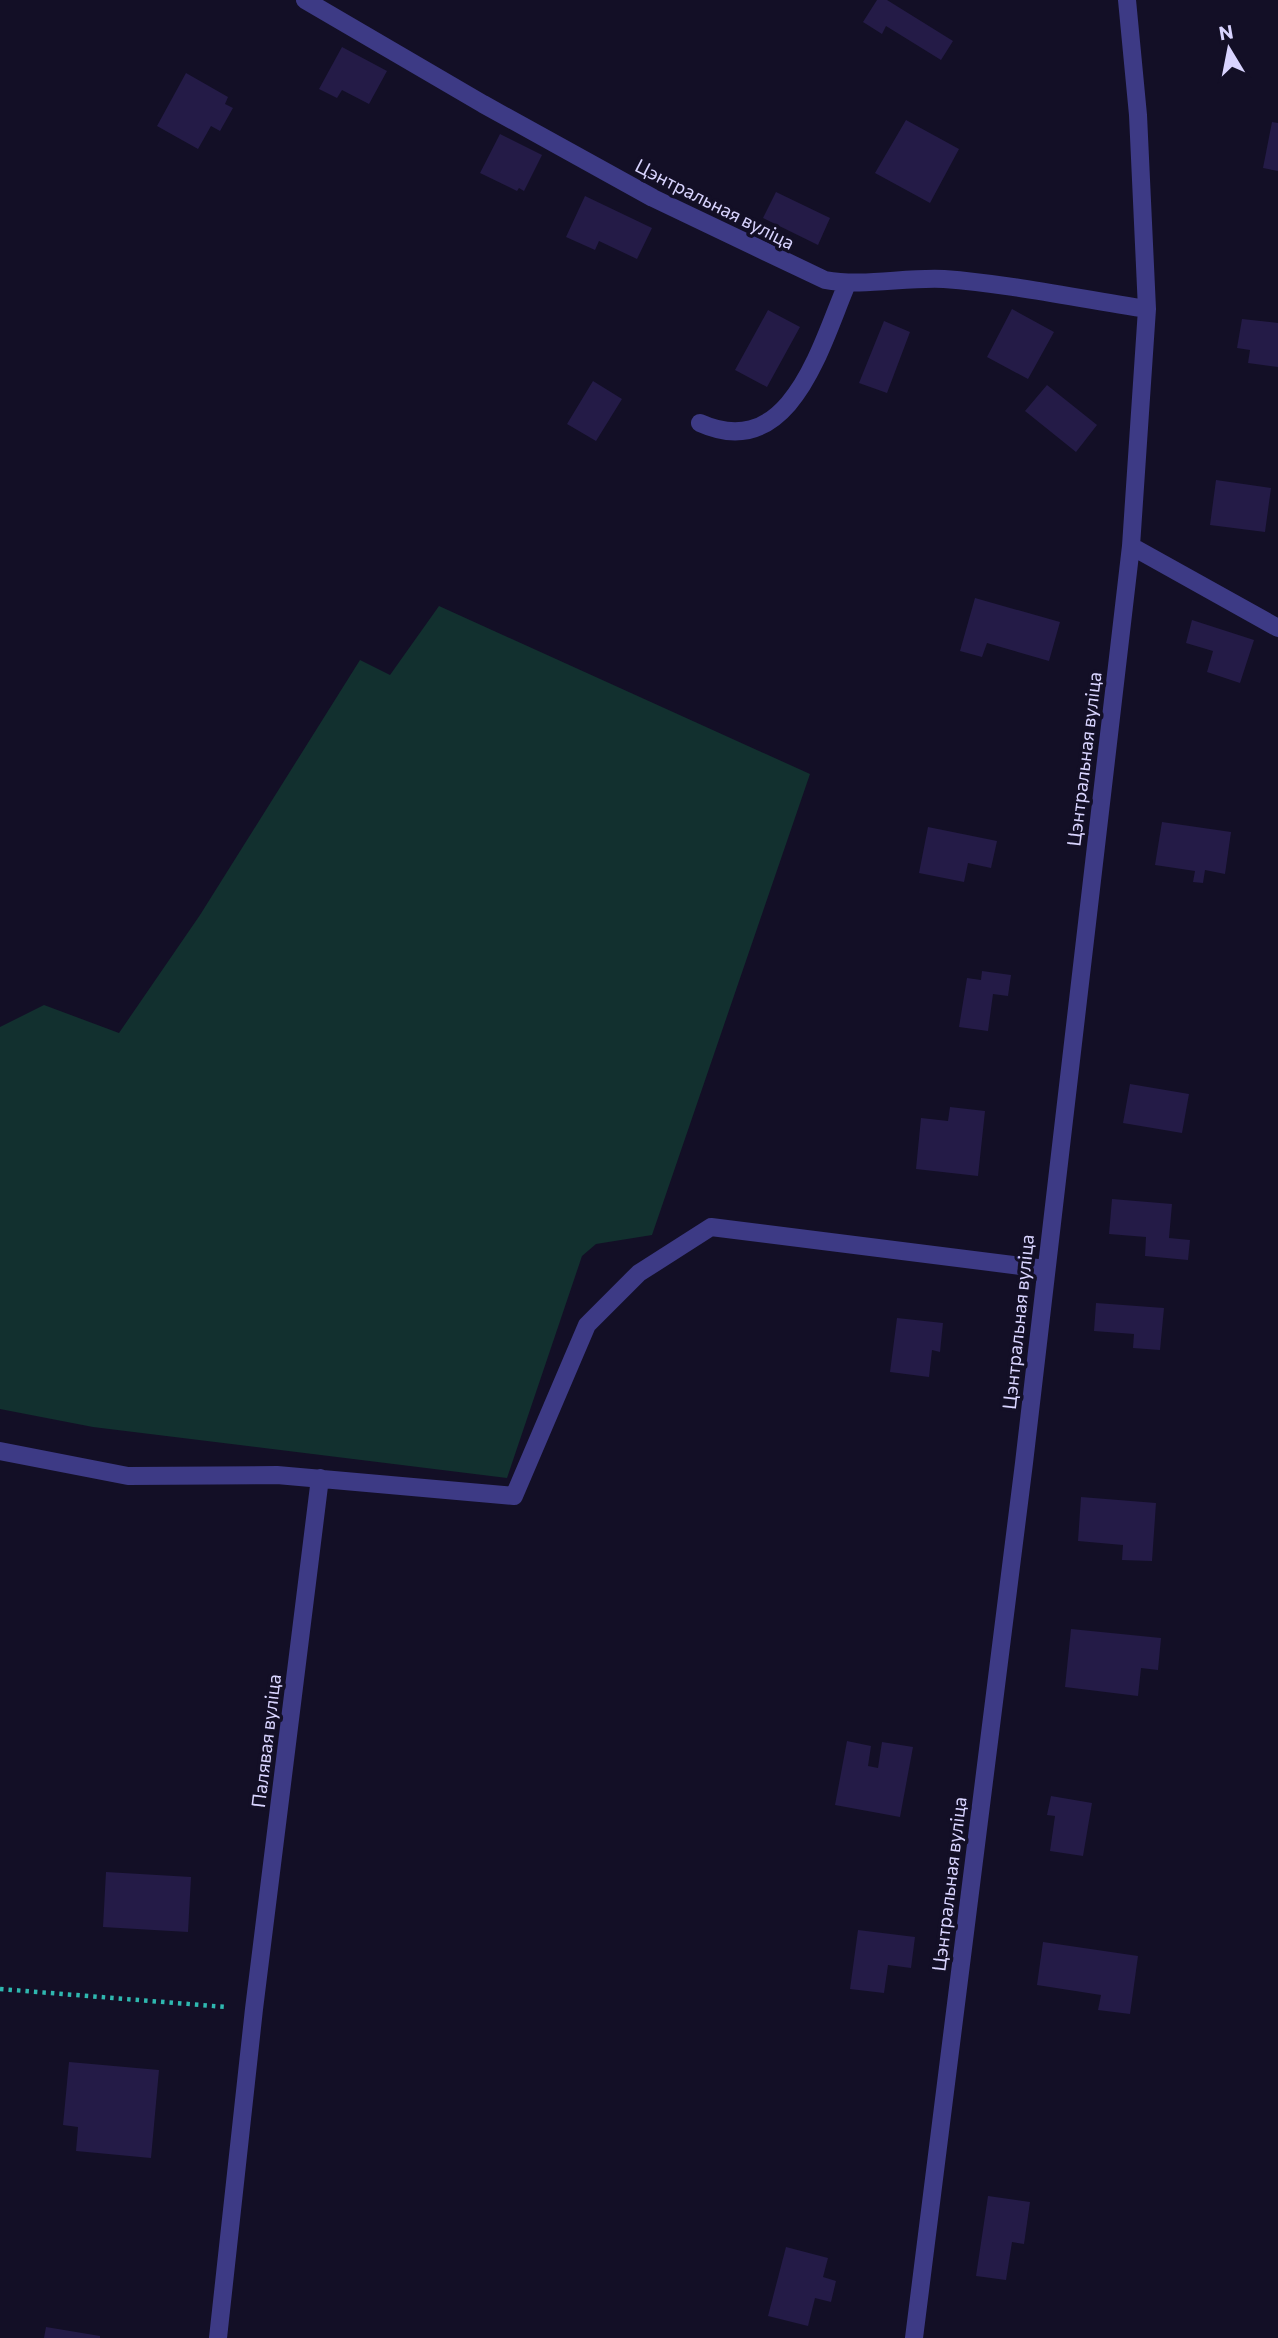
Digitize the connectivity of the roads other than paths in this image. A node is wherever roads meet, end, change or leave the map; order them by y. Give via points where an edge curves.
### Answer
1 (305, 0) edge
2 (1127, 0) edge
3 (847, 284) junction
4 (1147, 309) junction
5 (700, 423) dead end
6 (1131, 546) junction
7 (1278, 628) edge
8 (1045, 1269) junction
9 (0, 1451) edge
10 (320, 1478) junction
11 (218, 2338) edge
12 (914, 2338) edge

1 - 3 street, Цэнтральная вуліца via 653,198 796,268
2 - 4 street, Цэнтральная вуліца via 1138,115
3 - 4 street, Цэнтральная вуліца via 950,280
3 - 5 street via 810,372 784,412 748,429 713,429
4 - 6 street, Цэнтральная вуліца
6 - 7 street
6 - 8 street, Цэнтральная вуліца
8 - 10 street via 711,1227 639,1273 587,1325 514,1496
8 - 12 street, Цэнтральная вуліца
9 - 10 street via 128,1476
10 - 11 street, Палявая вуліца

